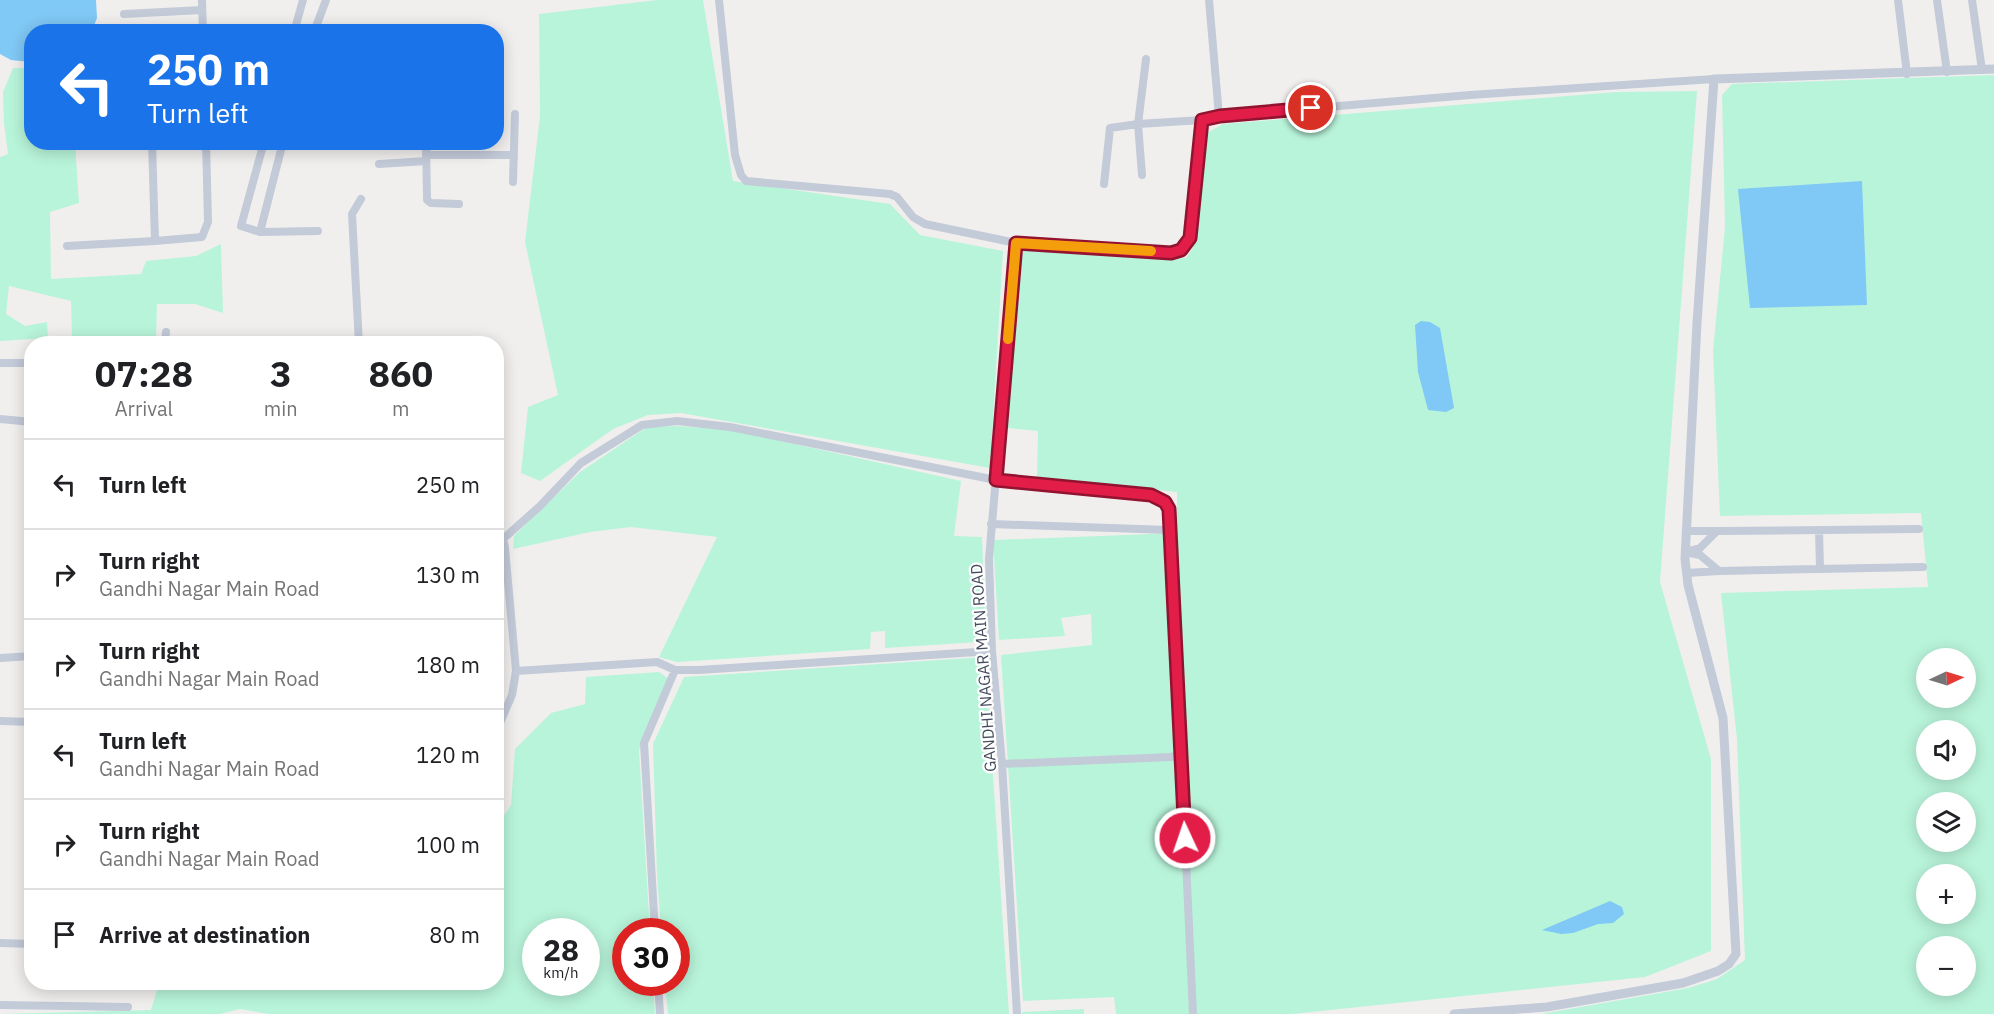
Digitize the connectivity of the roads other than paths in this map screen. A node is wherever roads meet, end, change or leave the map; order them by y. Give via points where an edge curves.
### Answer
1 (202, 0) edge
2 (303, 0) edge
3 (326, 0) edge
4 (719, 0) edge
5 (1209, 0) edge
6 (1898, 0) edge
7 (1937, 0) edge
8 (1972, 0) edge
9 (202, 10) junction
10 (124, 14) dead end
11 (203, 24) edge
12 (296, 24) edge
13 (317, 24) edge
14 (1146, 59) dead end
15 (1994, 69) edge
16 (1982, 70) junction
17 (1947, 72) junction
18 (1907, 74) junction
19 (1714, 79) junction
20 (515, 114) dead end
21 (1220, 116) junction
22 (1202, 120) junction
23 (1138, 124) junction
24 (152, 150) edge
25 (206, 150) edge
26 (262, 150) edge
27 (282, 150) edge
28 (426, 150) edge
29 (512, 155) junction
30 (426, 158) junction
31 (379, 164) dead end
32 (1142, 175) dead end
33 (513, 182) dead end
34 (1104, 184) dead end
35 (361, 199) dead end
36 (459, 204) dead end
37 (318, 231) dead end
38 (260, 232) junction
39 (155, 241) junction
40 (1016, 243) junction
41 (68, 246) dead end
42 (166, 332) dead end
43 (166, 336) edge
44 (359, 336) edge
45 (0, 363) edge
46 (24, 363) edge
47 (0, 419) edge
48 (24, 421) edge
49 (996, 480) junction
50 (991, 524) junction
51 (1169, 530) junction
52 (1820, 530) junction
53 (1919, 530) dead end
54 (1686, 531) junction
55 (1717, 531) junction
56 (504, 535) edge
57 (1685, 552) junction
58 (1923, 567) dead end
59 (1820, 569) junction
60 (504, 571) edge
61 (1719, 571) junction
62 (1687, 573) junction
63 (992, 651) junction
64 (24, 656) edge
65 (0, 658) edge
66 (675, 670) junction
67 (516, 671) junction
68 (504, 714) edge
69 (0, 721) edge
70 (24, 722) edge
71 (1181, 750) junction
72 (1002, 764) junction
73 (654, 918) edge
74 (0, 943) edge
75 (24, 944) edge
76 (659, 996) edge
77 (0, 1005) edge
78 (128, 1007) dead end
79 (660, 1014) edge
80 (1017, 1014) edge
81 (1193, 1014) edge
82 (1454, 1014) edge

1 - 9 street
2 - 12 street
3 - 13 street
4 - 40 street via 735,155 746,181 891,194 925,224
5 - 21 street
6 - 18 street
7 - 17 street
8 - 16 street
9 - 10 street
9 - 11 street
14 - 23 street
15 - 16 street
16 - 17 street
17 - 18 street
18 - 19 street
19 - 21 street
19 - 54 street
20 - 29 street
21 - 22 street
22 - 23 street
22 - 40 street via 1190,238 1181,250 1171,253
23 - 32 street
23 - 34 street via 1110,128
24 - 39 street
25 - 39 street via 206,231 202,237
26 - 38 street via 241,226
27 - 38 street
28 - 30 street
29 - 30 street
29 - 33 street
30 - 31 street
30 - 36 street via 427,200
35 - 44 street via 352,214
37 - 38 street
39 - 41 street
40 - 49 street, GANDHI NAGAR MAIN ROAD
42 - 43 street
45 - 46 street
47 - 48 street
49 - 50 street, GANDHI NAGAR MAIN ROAD
49 - 51 street via 1151,495 1165,502 1169,509
49 - 56 street via 730,427 677,421 642,425 581,463 540,506
50 - 51 street
50 - 63 street, GANDHI NAGAR MAIN ROAD
51 - 71 street
52 - 53 street
52 - 55 street
52 - 59 street
54 - 55 street
54 - 57 street
55 - 57 street via 1700,548
57 - 61 street via 1700,555
57 - 62 street
58 - 59 street
59 - 61 street
60 - 67 street
61 - 62 street
62 - 82 street via 1723,718 1736,954 1718,971 1683,982 1547,1007
63 - 66 street
63 - 72 street, GANDHI NAGAR MAIN ROAD
64 - 65 street
66 - 67 street via 657,662
66 - 73 street via 644,743
67 - 68 street
69 - 70 street
71 - 72 street via 1171,757
71 - 81 street
72 - 80 street, GANDHI NAGAR MAIN ROAD
74 - 75 street
76 - 79 street
77 - 78 street

